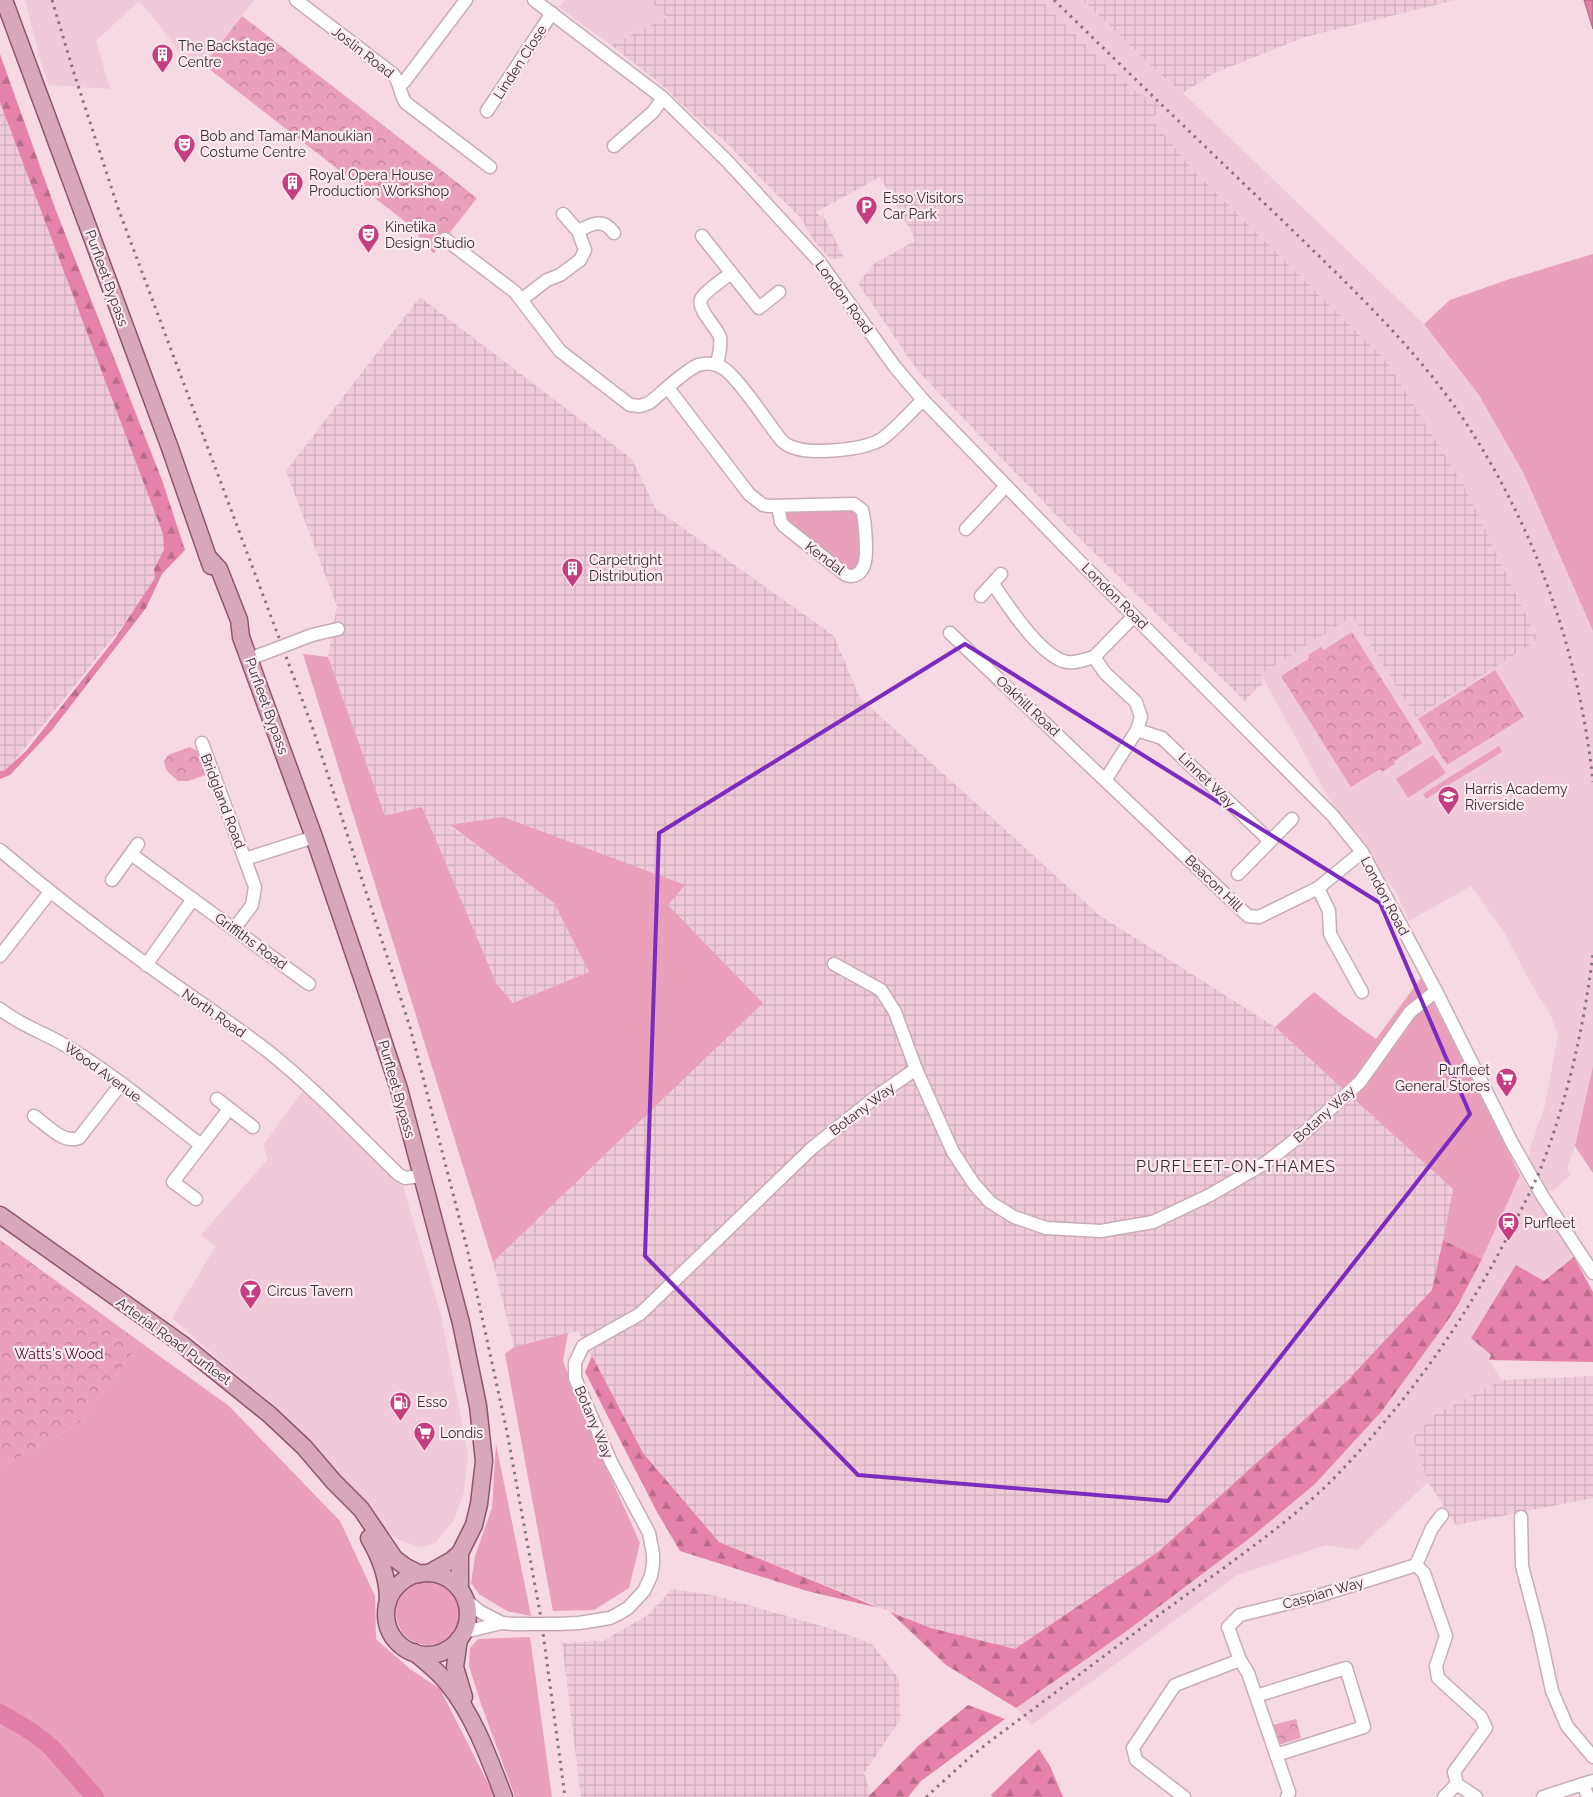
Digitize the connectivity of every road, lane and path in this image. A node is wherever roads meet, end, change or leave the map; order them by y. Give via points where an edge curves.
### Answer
1 (4, 0) edge
2 (296, 0) edge
3 (466, 0) edge
4 (534, 0) edge
5 (552, 13) junction
6 (400, 83) junction
7 (663, 98) junction
8 (488, 112) dead end
9 (614, 146) dead end
10 (490, 167) dead end
11 (563, 214) dead end
12 (578, 231) junction
13 (614, 233) dead end
14 (702, 236) dead end
15 (445, 239) dead end
16 (731, 273) junction
17 (780, 292) dead end
18 (521, 300) junction
19 (717, 365) junction
20 (668, 388) junction
21 (923, 400) junction
22 (1006, 486) junction
23 (778, 506) junction
24 (966, 529) dead end
25 (981, 596) dead end
26 (1134, 616) junction
27 (338, 629) dead end
28 (950, 633) dead end
29 (1094, 657) junction
30 (249, 659) junction
31 (1137, 730) junction
32 (202, 743) dead end
33 (1106, 779) junction
34 (1292, 819) dead end
35 (314, 837) junction
36 (1270, 841) junction
37 (0, 850) edge
38 (1362, 852) junction
39 (245, 859) junction
40 (1238, 874) dead end
41 (112, 880) dead end
42 (1318, 888) junction
43 (50, 892) junction
44 (193, 899) junction
45 (234, 929) junction
46 (0, 956) edge
47 (834, 964) dead end
48 (146, 965) junction
49 (309, 984) dead end
50 (1436, 991) junction
51 (1362, 992) dead end
52 (0, 1009) edge
53 (916, 1069) junction
54 (121, 1084) junction
55 (216, 1098) dead end
56 (229, 1108) junction
57 (34, 1116) dead end
58 (253, 1127) dead end
59 (201, 1145) junction
60 (421, 1176) junction
61 (196, 1199) dead end
62 (0, 1216) edge
63 (1593, 1274) edge
64 (334, 1482) junction
65 (1442, 1515) dead end
66 (1521, 1517) dead end
67 (460, 1553) junction
68 (1416, 1565) junction
69 (424, 1573) junction
70 (463, 1594) junction
71 (388, 1604) junction
72 (508, 1623) junction
73 (461, 1636) junction
74 (414, 1652) junction
75 (1240, 1660) junction
76 (1256, 1696) junction
77 (470, 1719) junction
78 (1276, 1755) junction
79 (1593, 1757) edge
80 (1588, 1783) edge
81 (1457, 1784) junction
82 (504, 1797) edge
83 (1184, 1797) edge
84 (1287, 1797) edge
85 (1444, 1797) edge
86 (1476, 1797) edge
87 (1543, 1797) edge
88 (1588, 1797) edge

1 - 30 main road, Purfleet Bypass via 170,448 230,623 242,637
2 - 6 street, Joslin Road via 393,74
3 - 6 street via 404,82
4 - 5 street, London Road
5 - 7 street, London Road
5 - 8 street, Linden Close
6 - 10 street, Joslin Road via 406,103
7 - 9 street via 653,112
7 - 21 street, London Road via 728,162 818,260
11 - 12 street
12 - 13 street via 601,223
12 - 18 street via 585,250 580,260
14 - 16 street
15 - 18 street
16 - 17 street via 759,308
16 - 19 street via 702,298 700,304 720,339
18 - 20 street via 560,352 630,405 649,403
19 - 20 street via 697,366
19 - 21 street via 740,385 782,441 801,449 852,449 880,440
20 - 23 street, Kendal via 749,494 763,505
21 - 22 street, London Road
22 - 24 street
22 - 26 street, London Road
23 - 23 street, Kendal via 854,504 862,510 865,565 861,572 854,576 846,575 784,526
25 - 29 street via 997,579 1022,626 1050,653 1064,662
26 - 29 street
26 - 38 street, London Road via 1333,816
27 - 30 street, bridge via 312,635
28 - 33 street, Oakhill Road
29 - 31 street via 1105,673 1136,702 1140,716
30 - 35 main road, Purfleet Bypass
31 - 33 street
31 - 36 street, Linnet Way via 1162,738
32 - 39 street, Bridgland Road
33 - 42 street, Beacon Hill via 1248,916 1259,917
34 - 36 street
35 - 39 street, Bridgland Road
35 - 60 main road, Purfleet Bypass via 399,1089
36 - 40 street
37 - 43 street, North Road
38 - 42 street, Beacon Hill
38 - 50 street, London Road
39 - 45 street, Bridgland Road via 255,887 252,905
41 - 44 street, Griffiths Road via 134,849
42 - 51 street via 1329,910 1330,934
43 - 46 street
43 - 48 street, North Road
44 - 45 street, Griffiths Road
44 - 48 street
45 - 49 street, Griffiths Road
47 - 53 street, Botany Way via 881,990 895,1012
48 - 60 street, North Road via 270,1053 398,1174 405,1178
50 - 53 street, Botany Way via 1410,1012 1360,1082 1267,1162 1210,1195 1153,1222 1101,1231 1046,1228 1014,1217 990,1202 953,1152
50 - 63 street, London Road via 1512,1143
52 - 54 street, Wood Avenue via 27,1027 58,1040
53 - 72 street, Botany Way, bridge via 812,1148 640,1314 582,1346 575,1363 575,1378 611,1462 650,1533 653,1554 651,1576 628,1608 610,1618 579,1623
54 - 57 street via 79,1138 73,1141 62,1137
54 - 59 street, Wood Avenue
55 - 56 street
56 - 58 street
56 - 59 street
59 - 61 street via 173,1182
60 - 67 main road, Purfleet Bypass via 461,1323 482,1435 484,1461 480,1504
62 - 64 main road, Arterial Road Purfleet via 182,1344 270,1415
64 - 69 main road, Arterial Road Purfleet via 361,1509 395,1559
64 - 71 main road, Arterial Road Purfleet via 378,1554 388,1584
65 - 68 street via 1432,1528
66 - 79 street via 1522,1566 1552,1691 1567,1726
67 - 69 main road, Purfleet Bypass
67 - 70 main road, Purfleet Bypass
68 - 75 street, Caspian Way via 1318,1596 1240,1615 1228,1627
68 - 81 street via 1424,1573 1446,1636 1436,1666 1438,1678 1481,1717 1486,1728 1454,1772
69 - 70 main road via 446,1578
69 - 71 main road via 399,1584
70 - 72 street, Botany Way via 479,1611
70 - 73 main road via 468,1610
71 - 74 main road via 389,1628 395,1638
72 - 73 street, Botany Way
73 - 74 main road via 452,1646 434,1654
73 - 77 main road via 455,1667
74 - 77 main road via 448,1683
75 - 76 street
75 - 83 street via 1175,1685 1133,1748 1136,1760
76 - 78 street
76 - 78 street via 1346,1668 1364,1727
77 - 82 main road
78 - 84 street via 1289,1792
80 - 87 street
80 - 88 street
81 - 85 street
81 - 86 street

